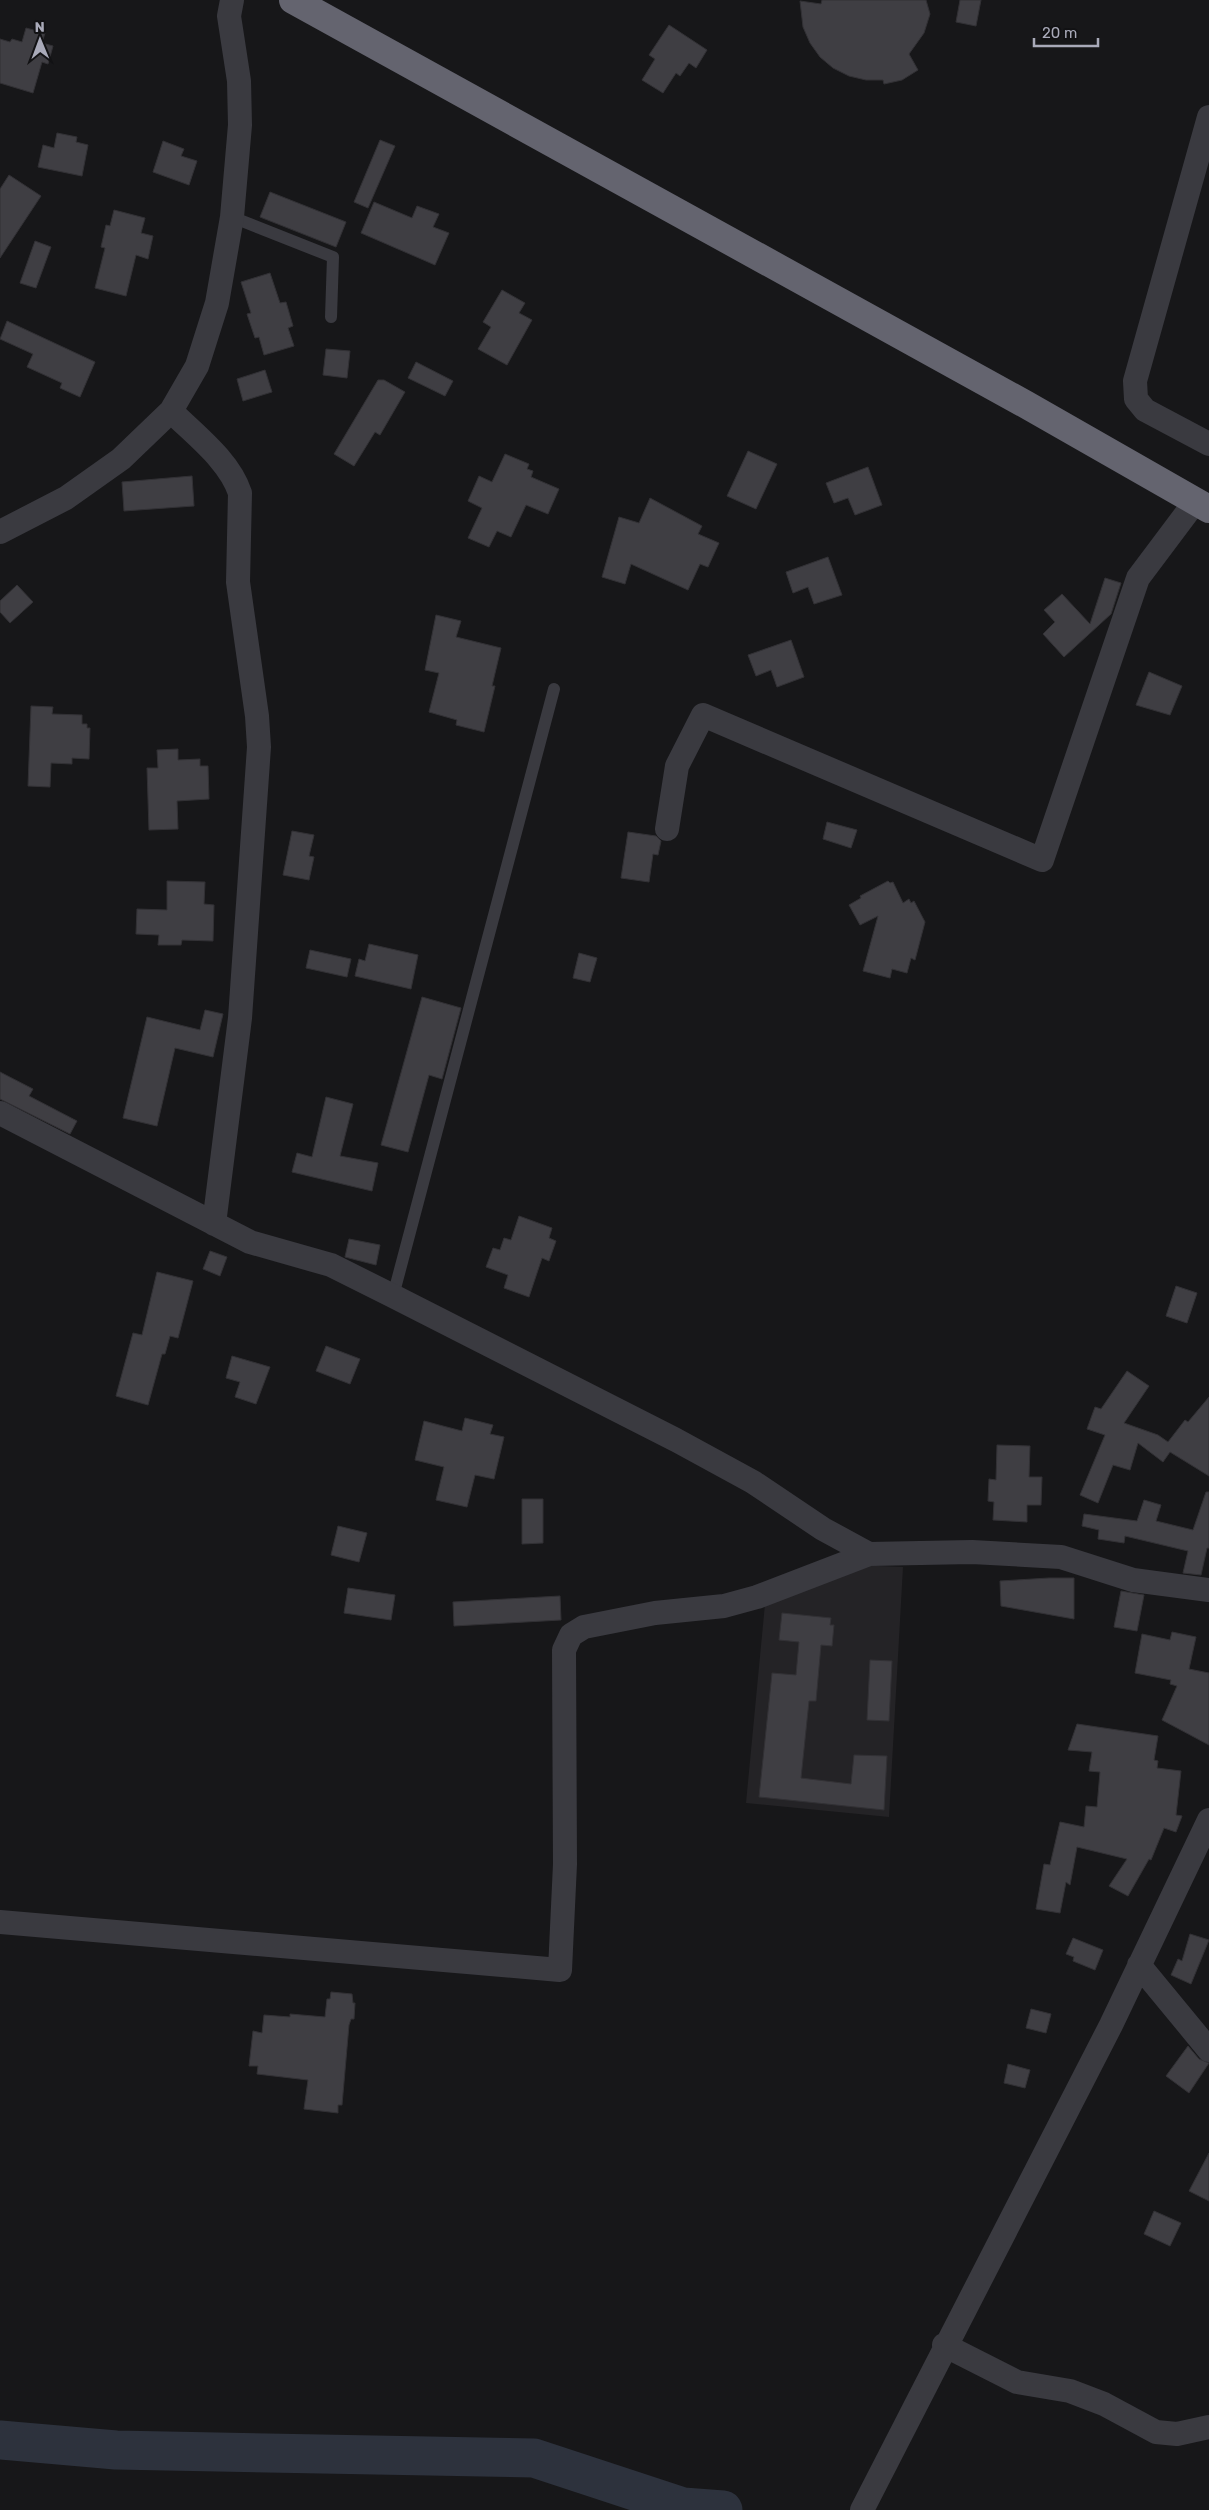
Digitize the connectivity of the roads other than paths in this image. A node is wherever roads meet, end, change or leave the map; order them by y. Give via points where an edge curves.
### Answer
1 (232, 0) edge
2 (293, 0) edge
3 (1209, 117) edge
4 (232, 217) junction
5 (331, 317) dead end
6 (171, 411) junction
7 (1209, 444) edge
8 (1202, 505) edge
9 (0, 532) edge
10 (554, 689) dead end
11 (667, 829) dead end
12 (0, 1113) edge
13 (214, 1224) junction
14 (393, 1296) junction
15 (869, 1554) junction
16 (1209, 1590) edge
17 (1209, 1820) edge
18 (0, 1922) edge
19 (1139, 1965) junction
20 (1209, 2050) edge
21 (944, 2345) junction
22 (1209, 2427) edge
23 (862, 2510) edge

1 - 4 street via 229,16 239,81 240,125
2 - 8 highway
3 - 7 street via 1135,381 1136,399 1145,410
4 - 5 lane via 333,257
4 - 6 street via 209,334 197,366
6 - 9 street via 122,459 96,479
6 - 13 street via 226,466 240,493 238,582 259,747 246,946
8 - 11 street via 1138,578 1042,860 703,715 677,766
10 - 14 lane
12 - 13 street
13 - 14 street via 250,1242 331,1265
14 - 15 street via 684,1444 753,1482 823,1529
15 - 16 street via 972,1552 1061,1557 1133,1580
15 - 18 street via 724,1606 655,1613 584,1627 571,1635 564,1650 565,1864 560,1970
17 - 19 street
19 - 20 street
19 - 21 street
21 - 22 street via 1017,2382 1070,2390 1156,2432 1177,2434
21 - 23 street

